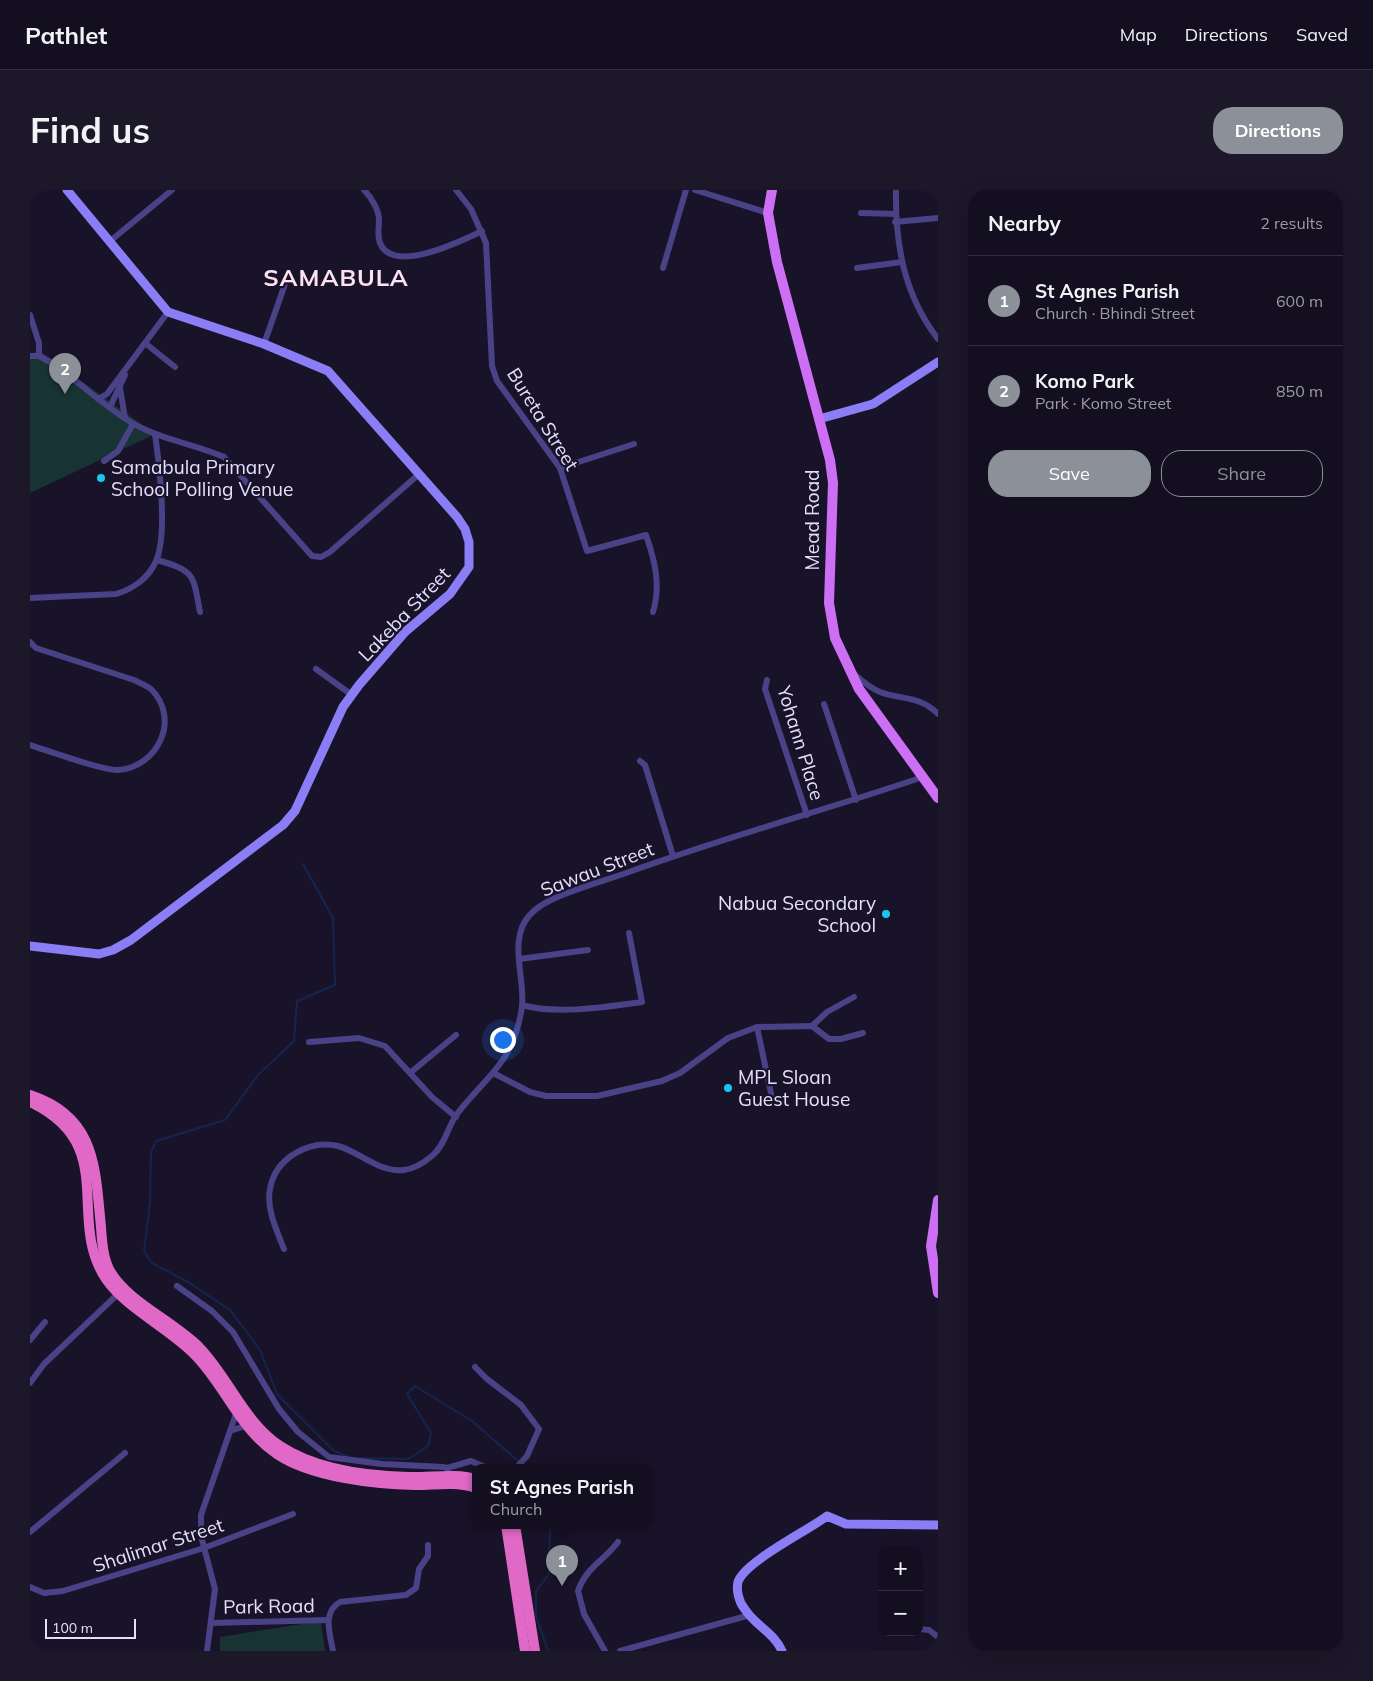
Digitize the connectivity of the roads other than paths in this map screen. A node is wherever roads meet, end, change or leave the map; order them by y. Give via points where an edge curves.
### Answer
1 (67, 190) edge
2 (172, 190) edge
3 (364, 190) edge
4 (456, 190) edge
5 (686, 190) edge
6 (696, 190) edge
7 (772, 190) edge
8 (896, 190) edge
9 (768, 212) junction
10 (862, 213) dead end
11 (896, 214) junction
12 (938, 218) edge
13 (896, 222) junction
14 (482, 231) junction
15 (109, 242) junction
16 (902, 262) junction
17 (663, 268) dead end
18 (857, 268) dead end
19 (285, 284) dead end
20 (168, 312) junction
21 (30, 315) edge
22 (938, 339) edge
23 (145, 342) junction
24 (264, 344) junction
25 (30, 356) edge
26 (39, 356) junction
27 (938, 362) edge
28 (175, 366) dead end
29 (127, 369) junction
30 (120, 387) junction
31 (98, 400) junction
32 (110, 407) junction
33 (125, 418) junction
34 (819, 419) junction
35 (133, 424) junction
36 (155, 434) junction
37 (634, 444) dead end
38 (104, 461) dead end
39 (560, 468) junction
40 (418, 475) junction
41 (157, 560) junction
42 (30, 598) edge
43 (200, 612) dead end
44 (653, 612) dead end
45 (30, 642) edge
46 (316, 670) dead end
47 (851, 672) junction
48 (767, 680) dead end
49 (352, 695) junction
50 (824, 704) dead end
51 (938, 714) edge
52 (30, 745) edge
53 (640, 761) dead end
54 (923, 777) junction
55 (938, 798) edge
56 (856, 800) junction
57 (807, 815) junction
58 (673, 856) junction
59 (629, 933) dead end
60 (30, 946) edge
61 (588, 950) dead end
62 (519, 959) junction
63 (854, 997) dead end
64 (522, 1005) junction
65 (812, 1026) junction
66 (757, 1027) junction
67 (863, 1033) dead end
68 (456, 1035) dead end
69 (309, 1042) dead end
70 (410, 1073) junction
71 (495, 1074) junction
72 (30, 1095) edge
73 (772, 1098) dead end
74 (30, 1102) edge
75 (456, 1117) junction
76 (938, 1200) edge
77 (284, 1249) dead end
78 (177, 1286) dead end
79 (119, 1293) junction
80 (938, 1293) edge
81 (45, 1322) dead end
82 (30, 1340) edge
83 (475, 1367) dead end
84 (30, 1383) edge
85 (236, 1414) junction
86 (246, 1426) junction
87 (230, 1431) junction
88 (125, 1454) dead end
89 (478, 1464) edge
90 (520, 1464) edge
91 (448, 1472) junction
92 (472, 1478) edge
93 (472, 1487) edge
94 (293, 1514) dead end
95 (938, 1525) edge
96 (507, 1529) edge
97 (517, 1529) edge
98 (30, 1532) edge
99 (618, 1542) dead end
100 (428, 1545) dead end
101 (204, 1548) junction
102 (30, 1587) edge
103 (750, 1615) junction
104 (328, 1620) junction
105 (211, 1623) junction
106 (923, 1629) edge
107 (938, 1637) edge
108 (207, 1651) edge
109 (333, 1651) edge
110 (525, 1651) edge
111 (535, 1651) edge
112 (605, 1651) edge
113 (620, 1651) edge
114 (782, 1651) edge

1 - 15 main road
2 - 15 street
3 - 14 street via 379,218 380,243 386,252 395,256 426,253
4 - 14 street, Bureta Street via 472,209
5 - 17 street
6 - 9 street
7 - 9 main road, Mead Road
8 - 11 street
9 - 34 main road, Mead Road via 777,262
10 - 11 street
11 - 13 street
12 - 13 street
13 - 16 street
14 - 39 street, Bureta Street via 486,243 492,366 503,391
15 - 20 main road
16 - 18 street
16 - 22 street via 919,308
19 - 24 street
20 - 23 street
20 - 24 main road, Lakeba Street
21 - 26 street via 39,343
23 - 28 street
23 - 29 street
24 - 40 main road, Lakeba Street via 328,370
25 - 26 street
26 - 31 street via 58,367
27 - 34 main road via 873,404
29 - 30 street
29 - 31 street
30 - 32 street
30 - 33 street
31 - 32 street
32 - 33 street
33 - 35 street
34 - 47 main road, Mead Road via 833,482 829,604 835,638
35 - 36 street
35 - 38 street via 118,451
36 - 40 street via 224,457 312,556 321,557 330,552
36 - 41 street via 160,522
37 - 39 street
39 - 44 street, Bureta Street via 587,551 646,535 659,594
40 - 49 main road, Lakeba Street via 465,529 469,567 450,594 388,650
41 - 42 street via 129,590 108,595
41 - 43 street via 183,568 192,576
45 - 52 street via 36,648 149,687 162,708 165,732 163,740 145,761 116,771
46 - 49 street
47 - 51 street via 881,692 912,698
47 - 54 main road, Mead Road via 859,689
48 - 57 street, Yohann Place via 765,690
49 - 60 main road, Lakeba Street via 343,707 295,812 283,825 131,940 113,950 99,954
50 - 56 street
53 - 58 street via 645,765
54 - 55 main road, Mead Road
54 - 56 street, Sawau Street
56 - 57 street, Sawau Street
57 - 58 street, Sawau Street
58 - 62 street, Sawau Street via 542,905 525,922 519,936
59 - 64 street via 642,1002 583,1008
61 - 62 street
62 - 64 street, Sawau Street
63 - 65 street via 827,1012
64 - 71 street, Sawau Street via 513,1046
65 - 66 street
65 - 67 street via 829,1039
66 - 71 street via 728,1038 680,1073 662,1081 597,1096 546,1096 530,1092
66 - 73 street
68 - 70 street
69 - 70 street via 372,1040 384,1046
70 - 75 street
71 - 75 street, Sawau Street
72 - 91 highway via 62,1111 88,1146 97,1176 103,1248 111,1272 123,1287 200,1349 270,1439 303,1458 328,1466 394,1476
74 - 79 highway via 56,1117 79,1148 88,1179 90,1228 95,1254 107,1280
75 - 77 street, Sawau Street via 436,1153 404,1170 376,1164 337,1146 312,1146 289,1156 270,1190 270,1209
76 - 80 main road via 931,1246
78 - 91 street via 212,1311 233,1332 280,1409 298,1432 329,1457
79 - 84 street via 44,1364
79 - 85 highway via 195,1355 212,1375
81 - 82 street
83 - 90 street via 521,1405 538,1429
85 - 86 highway
85 - 87 street
86 - 87 street
86 - 93 highway via 278,1455 308,1468 392,1484 458,1484
87 - 101 street via 201,1515
88 - 98 street
89 - 91 street via 471,1461
91 - 92 highway
94 - 101 street, Shalimar Street
95 - 103 main road via 846,1524 827,1516 811,1529 785,1540 744,1574 738,1582 738,1593 744,1610
96 - 110 highway
97 - 111 highway
99 - 112 street via 610,1553 593,1564 578,1591 584,1614
100 - 104 street via 428,1556 419,1569 413,1592 340,1602 329,1611
101 - 102 street, Shalimar Street via 63,1592 44,1593
101 - 105 street via 214,1588
103 - 113 street
103 - 114 main road via 769,1631
104 - 105 street, Park Road
104 - 109 street
105 - 108 street
106 - 107 street

